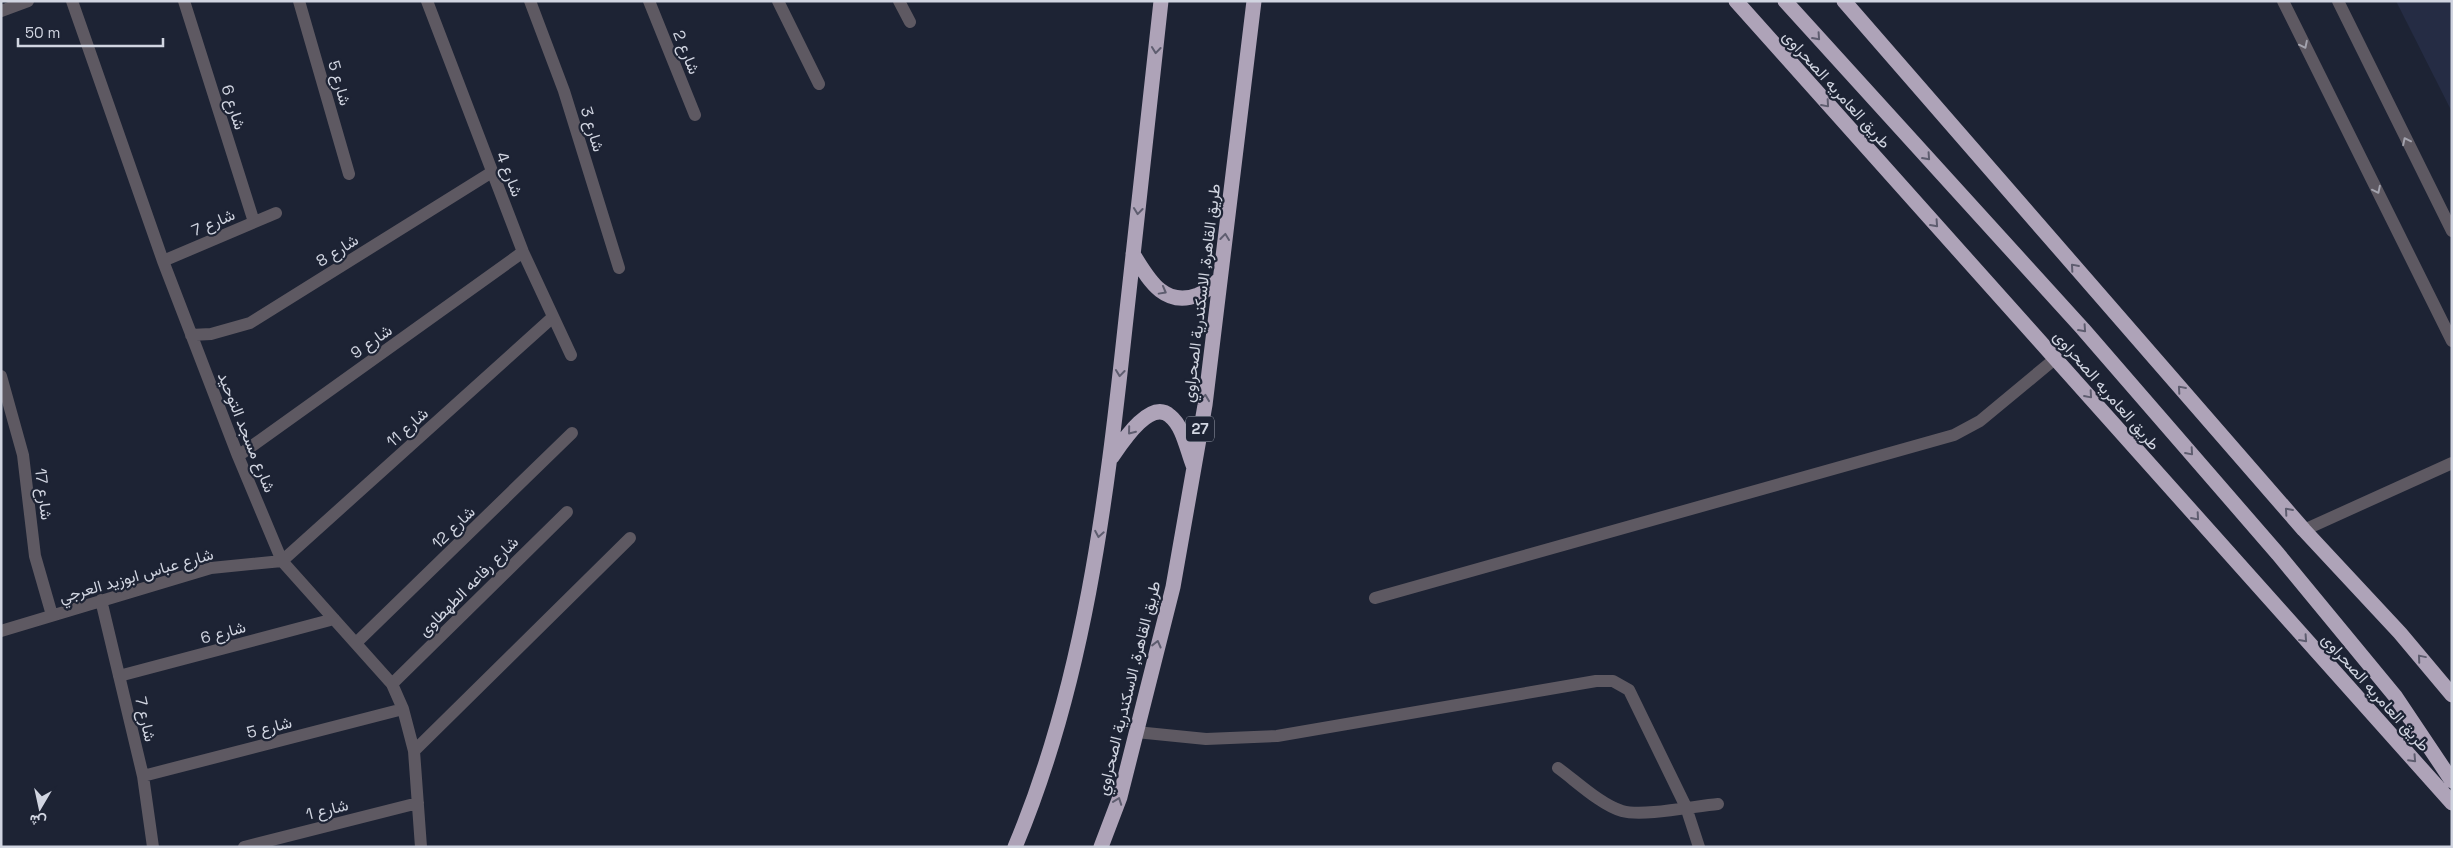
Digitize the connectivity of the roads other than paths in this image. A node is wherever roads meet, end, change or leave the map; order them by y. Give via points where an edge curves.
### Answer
1 (28, 1) edge
2 (72, 1) edge
3 (184, 1) edge
4 (299, 1) edge
5 (427, 1) edge
6 (530, 1) edge
7 (649, 1) edge
8 (778, 1) edge
9 (899, 1) edge
10 (1161, 1) edge
11 (1254, 1) edge
12 (1736, 1) edge
13 (1784, 1) edge
14 (1844, 1) edge
15 (2282, 1) edge
16 (2338, 1) edge
17 (1, 11) edge
18 (910, 22) dead end
19 (819, 84) dead end
20 (695, 115) dead end
21 (492, 172) junction
22 (349, 174) dead end
23 (276, 213) dead end
24 (254, 222) junction
25 (2452, 231) edge
26 (523, 252) junction
27 (1133, 254) junction
28 (163, 261) junction
29 (619, 268) dead end
30 (1220, 279) junction
31 (553, 317) junction
32 (191, 335) junction
33 (2451, 339) edge
34 (571, 354) dead end
35 (2056, 358) junction
36 (1, 376) edge
37 (572, 433) dead end
38 (238, 456) junction
39 (1111, 459) junction
40 (2452, 463) edge
41 (1193, 465) junction
42 (567, 512) dead end
43 (2304, 530) junction
44 (630, 538) dead end
45 (282, 561) junction
46 (1374, 598) dead end
47 (101, 600) junction
48 (52, 615) junction
49 (334, 619) junction
50 (1, 630) edge
51 (356, 644) junction
52 (119, 676) junction
53 (392, 684) junction
54 (2452, 695) edge
55 (403, 709) junction
56 (1136, 732) junction
57 (414, 752) junction
58 (1558, 768) dead end
59 (143, 776) junction
60 (2452, 781) edge
61 (418, 802) junction
62 (2452, 802) edge
63 (1718, 804) dead end
64 (1686, 807) junction
65 (153, 847) edge
66 (244, 847) edge
67 (422, 847) edge
68 (1015, 847) edge
69 (1101, 847) edge
70 (1699, 847) edge

1 - 17 street
2 - 28 street, شارع مسجد التوحيد
3 - 24 street, شارع 6
4 - 22 street, شارع 5
5 - 21 street, شارع 4
6 - 29 street, شارع 3 via 564,91
7 - 20 street, شارع 2
8 - 19 street
9 - 18 street
10 -> 27 highway, 27
30 -> 11 highway, طريق القاهرة, الاسكندرية الصحراوي / 27
12 -> 35 highway, طريق العامريه الصحراوى
13 -> 60 highway via 2083,329 2278,554 2395,696
43 -> 14 highway
15 -> 33 street
25 -> 16 street
21 - 26 street, شارع 4
21 - 32 street, شارع 8 via 250,323 211,334
23 - 24 street, شارع 7
24 - 28 street, شارع 7
26 - 31 street, شارع 4
26 - 38 street, شارع 9
27 -> 30 highway via 1152,284 1166,294 1182,298 1198,295
27 -> 39 highway, 27
28 - 32 street, شارع مسجد التوحيد
41 -> 30 highway, طريق القاهرة, الاسكندرية الصحراوي / 27 via 1205,405
31 - 34 street, شارع 4
31 - 45 street, شارع 11
32 - 38 street, شارع مسجد التوحيد
35 - 46 street via 1980,421 1954,435
35 -> 62 highway, طريق العامريه الصحراوى
36 - 48 street, شارع 17 via 23,455 35,556
37 - 51 street, شارع 12
38 - 45 street, شارع مسجد التوحيد
41 -> 39 highway, 27 via 1179,429 1170,415 1160,412 1133,427
39 -> 68 highway, 27 via 1086,604 1062,713
40 - 43 street
56 -> 41 highway, طريق القاهرة, الاسكندرية الصحراوي / 27 via 1173,587
42 - 53 street, شارع رفاعه الطهطاوى
54 -> 43 highway via 2400,633
44 - 57 street
45 - 47 street, شارع عباس ابوزيد العرجي via 211,568
45 - 49 street, شارع مسجد التوحيد
47 - 48 street, شارع عباس ابوزيد العرجي
47 - 52 street, شارع 7
48 - 50 street, شارع عباس ابوزيد العرجي
49 - 51 street, شارع مسجد التوحيد
49 - 52 street, شارع 6
51 - 53 street, شارع مسجد التوحيد
52 - 59 street, شارع 7
53 - 55 street, شارع مسجد التوحيد
55 - 57 street, شارع مسجد التوحيد
55 - 59 street, شارع 5
56 - 64 street via 1206,739 1276,736 1596,681 1613,681 1629,690
69 -> 56 highway, طريق القاهرة, الاسكندرية الصحراوي / 27 via 1120,797
57 - 61 street, شارع مسجد التوحيد
58 - 64 street via 1623,811
59 - 65 street, شارع 7
61 - 66 street, شارع 1
61 - 67 street, شارع مسجد التوحيد
63 - 64 street
64 - 70 street

